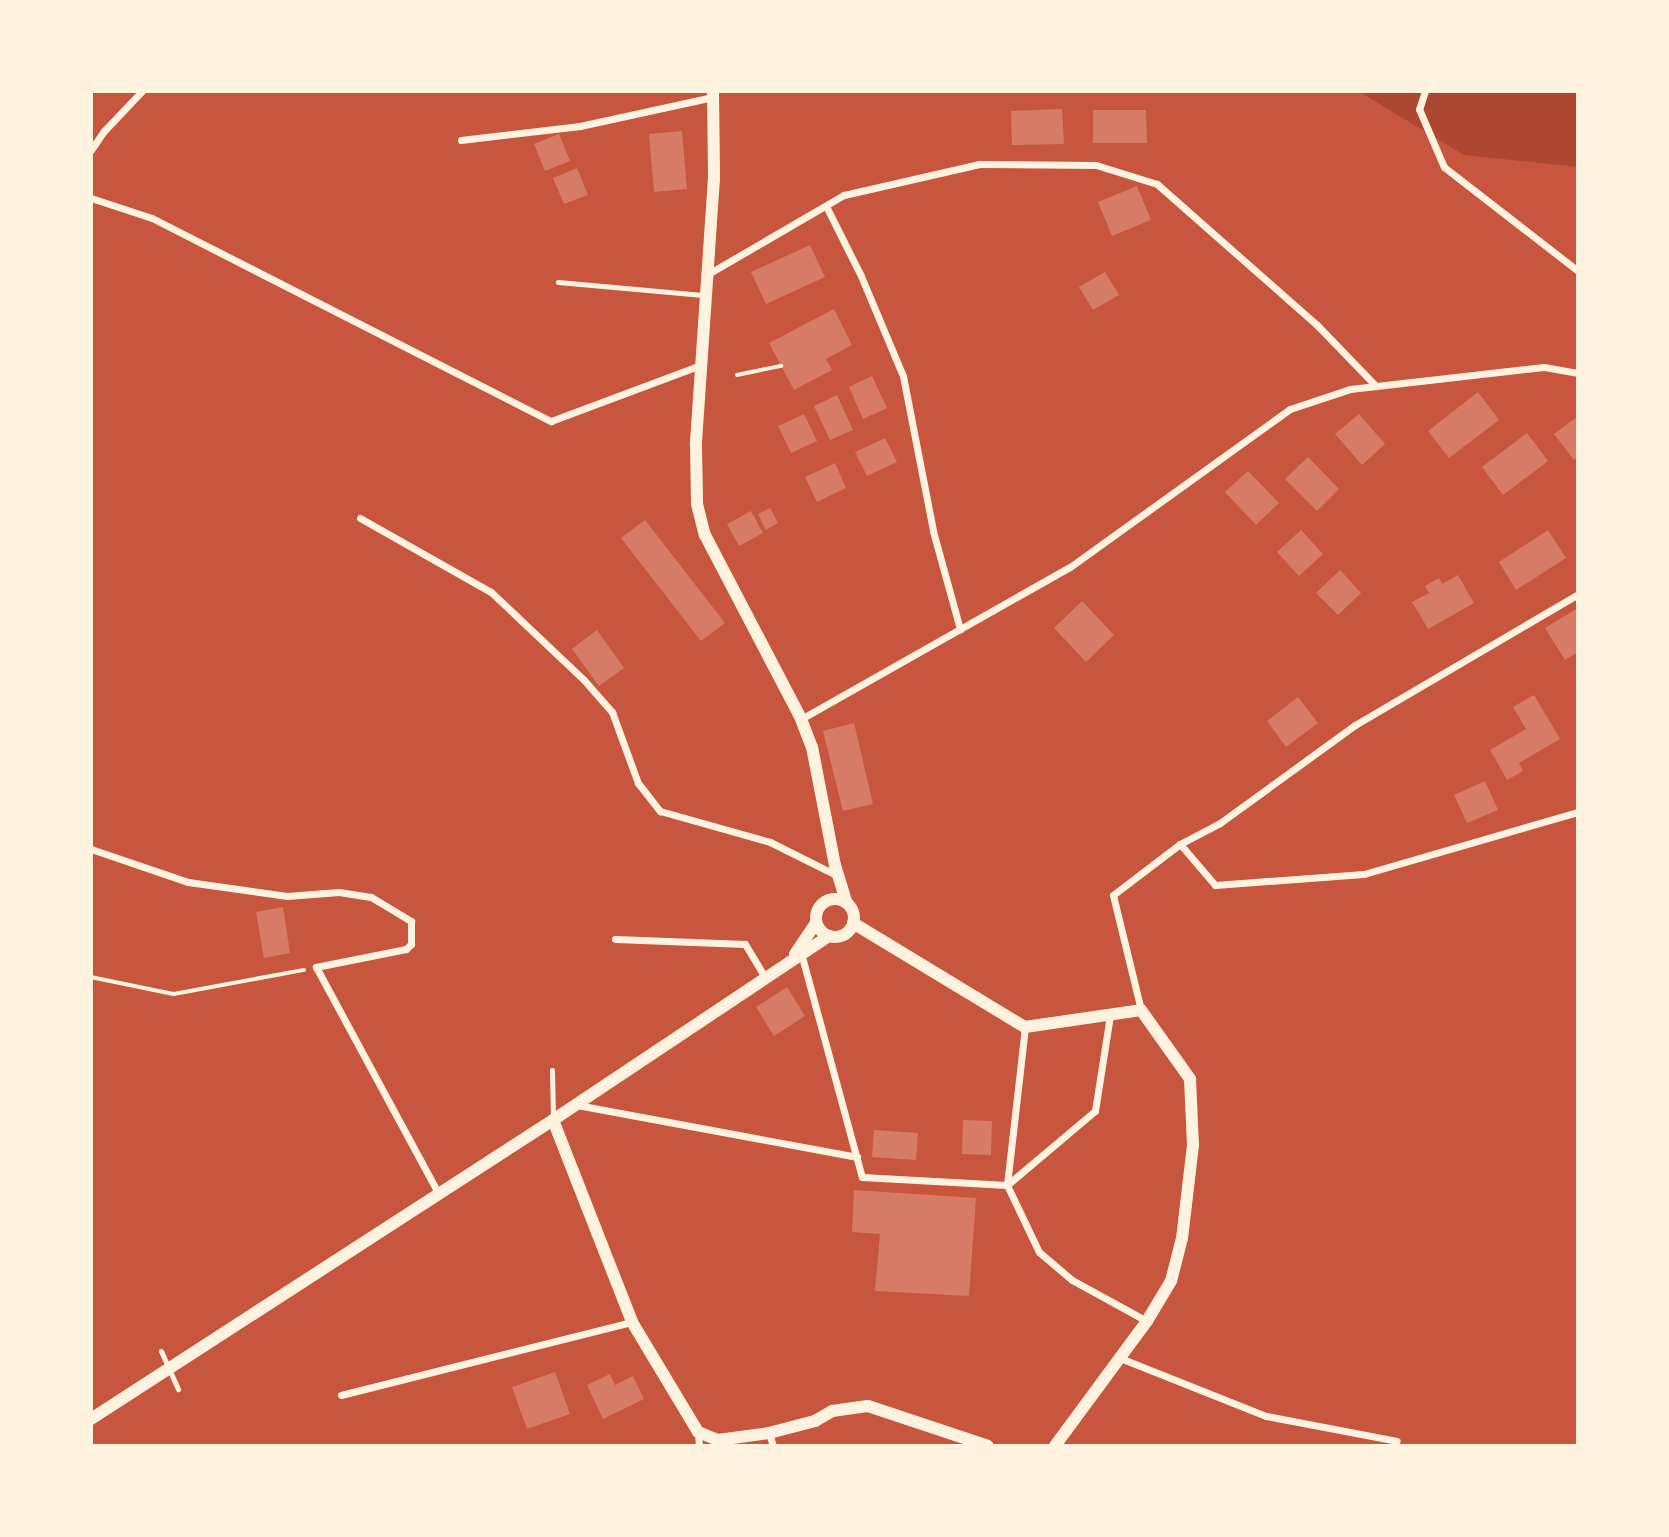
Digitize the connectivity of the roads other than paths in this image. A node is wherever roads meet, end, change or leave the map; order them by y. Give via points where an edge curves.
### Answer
1 (142, 91) edge
2 (1425, 91) edge
3 (713, 94) edge
4 (461, 141) dead end
5 (91, 150) edge
6 (91, 198) edge
7 (826, 206) junction
8 (1578, 271) edge
9 (708, 274) junction
10 (558, 282) dead end
11 (706, 295) junction
12 (702, 365) junction
13 (1578, 373) edge
14 (1376, 386) junction
15 (360, 518) dead end
16 (1578, 594) edge
17 (960, 629) junction
18 (801, 719) junction
19 (1578, 812) edge
20 (1180, 844) junction
21 (91, 849) edge
22 (834, 870) junction
23 (827, 900) junction
24 (846, 902) junction
25 (816, 923) junction
26 (853, 923) junction
27 (829, 936) junction
28 (615, 939) dead end
29 (796, 956) junction
30 (765, 977) junction
31 (1141, 1010) junction
32 (1110, 1015) junction
33 (1025, 1027) junction
34 (552, 1070) dead end
35 (576, 1104) junction
36 (553, 1120) junction
37 (857, 1157) junction
38 (1007, 1185) junction
39 (438, 1193) junction
40 (1147, 1321) junction
41 (632, 1322) junction
42 (161, 1352) dead end
43 (1119, 1358) junction
44 (169, 1368) junction
45 (178, 1389) dead end
46 (341, 1395) dead end
47 (91, 1419) edge
48 (698, 1432) junction
49 (771, 1440) edge
50 (1397, 1441) dead end
51 (699, 1446) edge
52 (988, 1446) edge
53 (1055, 1446) edge

1 - 5 street
2 - 8 street via 1419,108 1444,167
3 - 4 street via 580,126
3 - 9 street
6 - 12 street via 152,218 551,421
7 - 9 street
7 - 14 street via 844,195 979,164 1096,165 1157,184 1317,325
7 - 17 street via 862,276 903,376 933,531
9 - 11 street
10 - 11 lane
11 - 12 street
12 - 18 street via 696,486 705,535
13 - 14 street via 1544,366
14 - 17 street via 1350,389 1290,409 1070,567
15 - 22 street via 491,592 584,680 612,712 638,783 660,811 770,842
16 - 20 street via 1355,725 1220,823
17 - 18 street
18 - 22 street via 812,747
19 - 20 street via 1364,874 1215,885
20 - 31 street via 1113,895
21 - 39 street via 188,883 287,896 339,891 371,897 411,921 411,944 406,949 316,967
22 - 23 street
22 - 24 street
23 - 24 street
23 - 25 street via 817,909
24 - 26 street
25 - 27 street
25 - 29 street
26 - 27 street via 841,936
26 - 33 street
27 - 29 street
28 - 30 street via 745,944
29 - 30 street
29 - 37 street
30 - 35 street
31 - 32 street
31 - 40 street via 1191,1079 1194,1145 1182,1238 1171,1281
32 - 33 street
32 - 38 street via 1095,1111
33 - 38 street
34 - 36 lane
35 - 36 street
35 - 37 street
36 - 39 street
36 - 41 street
37 - 38 street via 862,1177
38 - 40 street via 1039,1252 1072,1280
39 - 44 street
40 - 43 street
41 - 46 street
41 - 48 street
42 - 44 lane
43 - 50 street via 1266,1416
43 - 53 street
44 - 45 lane
44 - 47 street
48 - 49 street via 718,1440
48 - 51 street
49 - 52 street via 832,1411 868,1406

